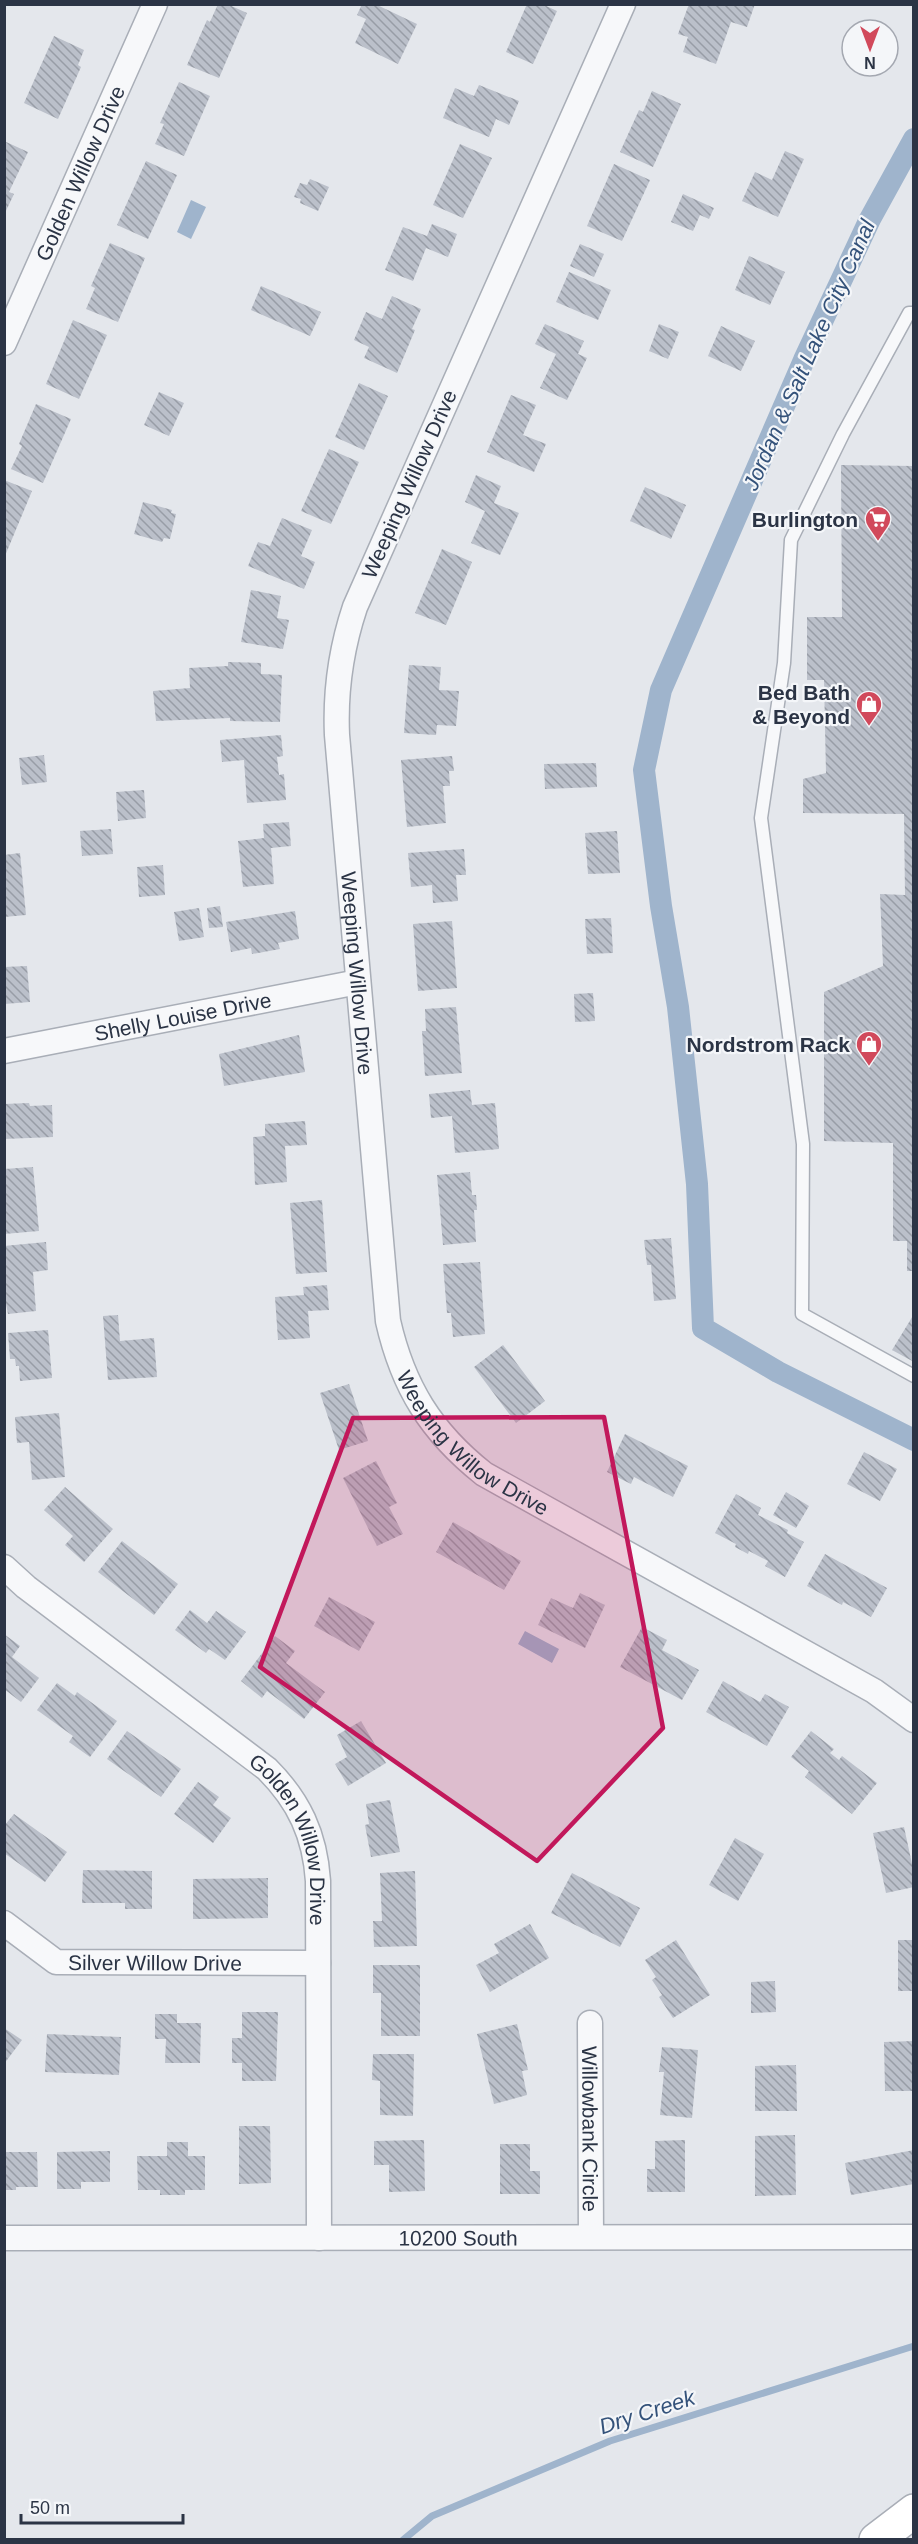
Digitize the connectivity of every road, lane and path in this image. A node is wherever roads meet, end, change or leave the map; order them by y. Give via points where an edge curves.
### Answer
1 (155, 4) edge
2 (623, 4) edge
3 (914, 313) edge
4 (4, 343) edge
5 (358, 982) junction
6 (4, 1051) edge
7 (914, 1376) edge
8 (4, 1567) edge
9 (914, 1720) edge
10 (4, 1923) edge
11 (318, 1963) junction
12 (590, 2023) dead end
13 (591, 2237) junction
14 (914, 2237) edge
15 (4, 2238) edge
16 (319, 2238) junction
17 (914, 2511) edge
18 (876, 2540) edge

1 - 4 street, Golden Willow Drive
2 - 5 street, Weeping Willow Drive via 348,627 336,713
3 - 7 lane via 909,313 791,540 784,663 761,818 803,1144 802,1314
5 - 6 street, Shelly Louise Drive
5 - 9 street, Weeping Willow Drive via 388,1321 403,1372 428,1419 464,1458 507,1489 874,1691
8 - 11 street, Golden Willow Drive via 282,1783 305,1819 316,1860
10 - 11 street, Silver Willow Drive via 56,1962
11 - 16 street, Golden Willow Drive
12 - 13 street, Willowbank Circle
13 - 14 street, 10200 South
13 - 16 street, 10200 South
15 - 16 street, 10200 South
17 - 18 street

